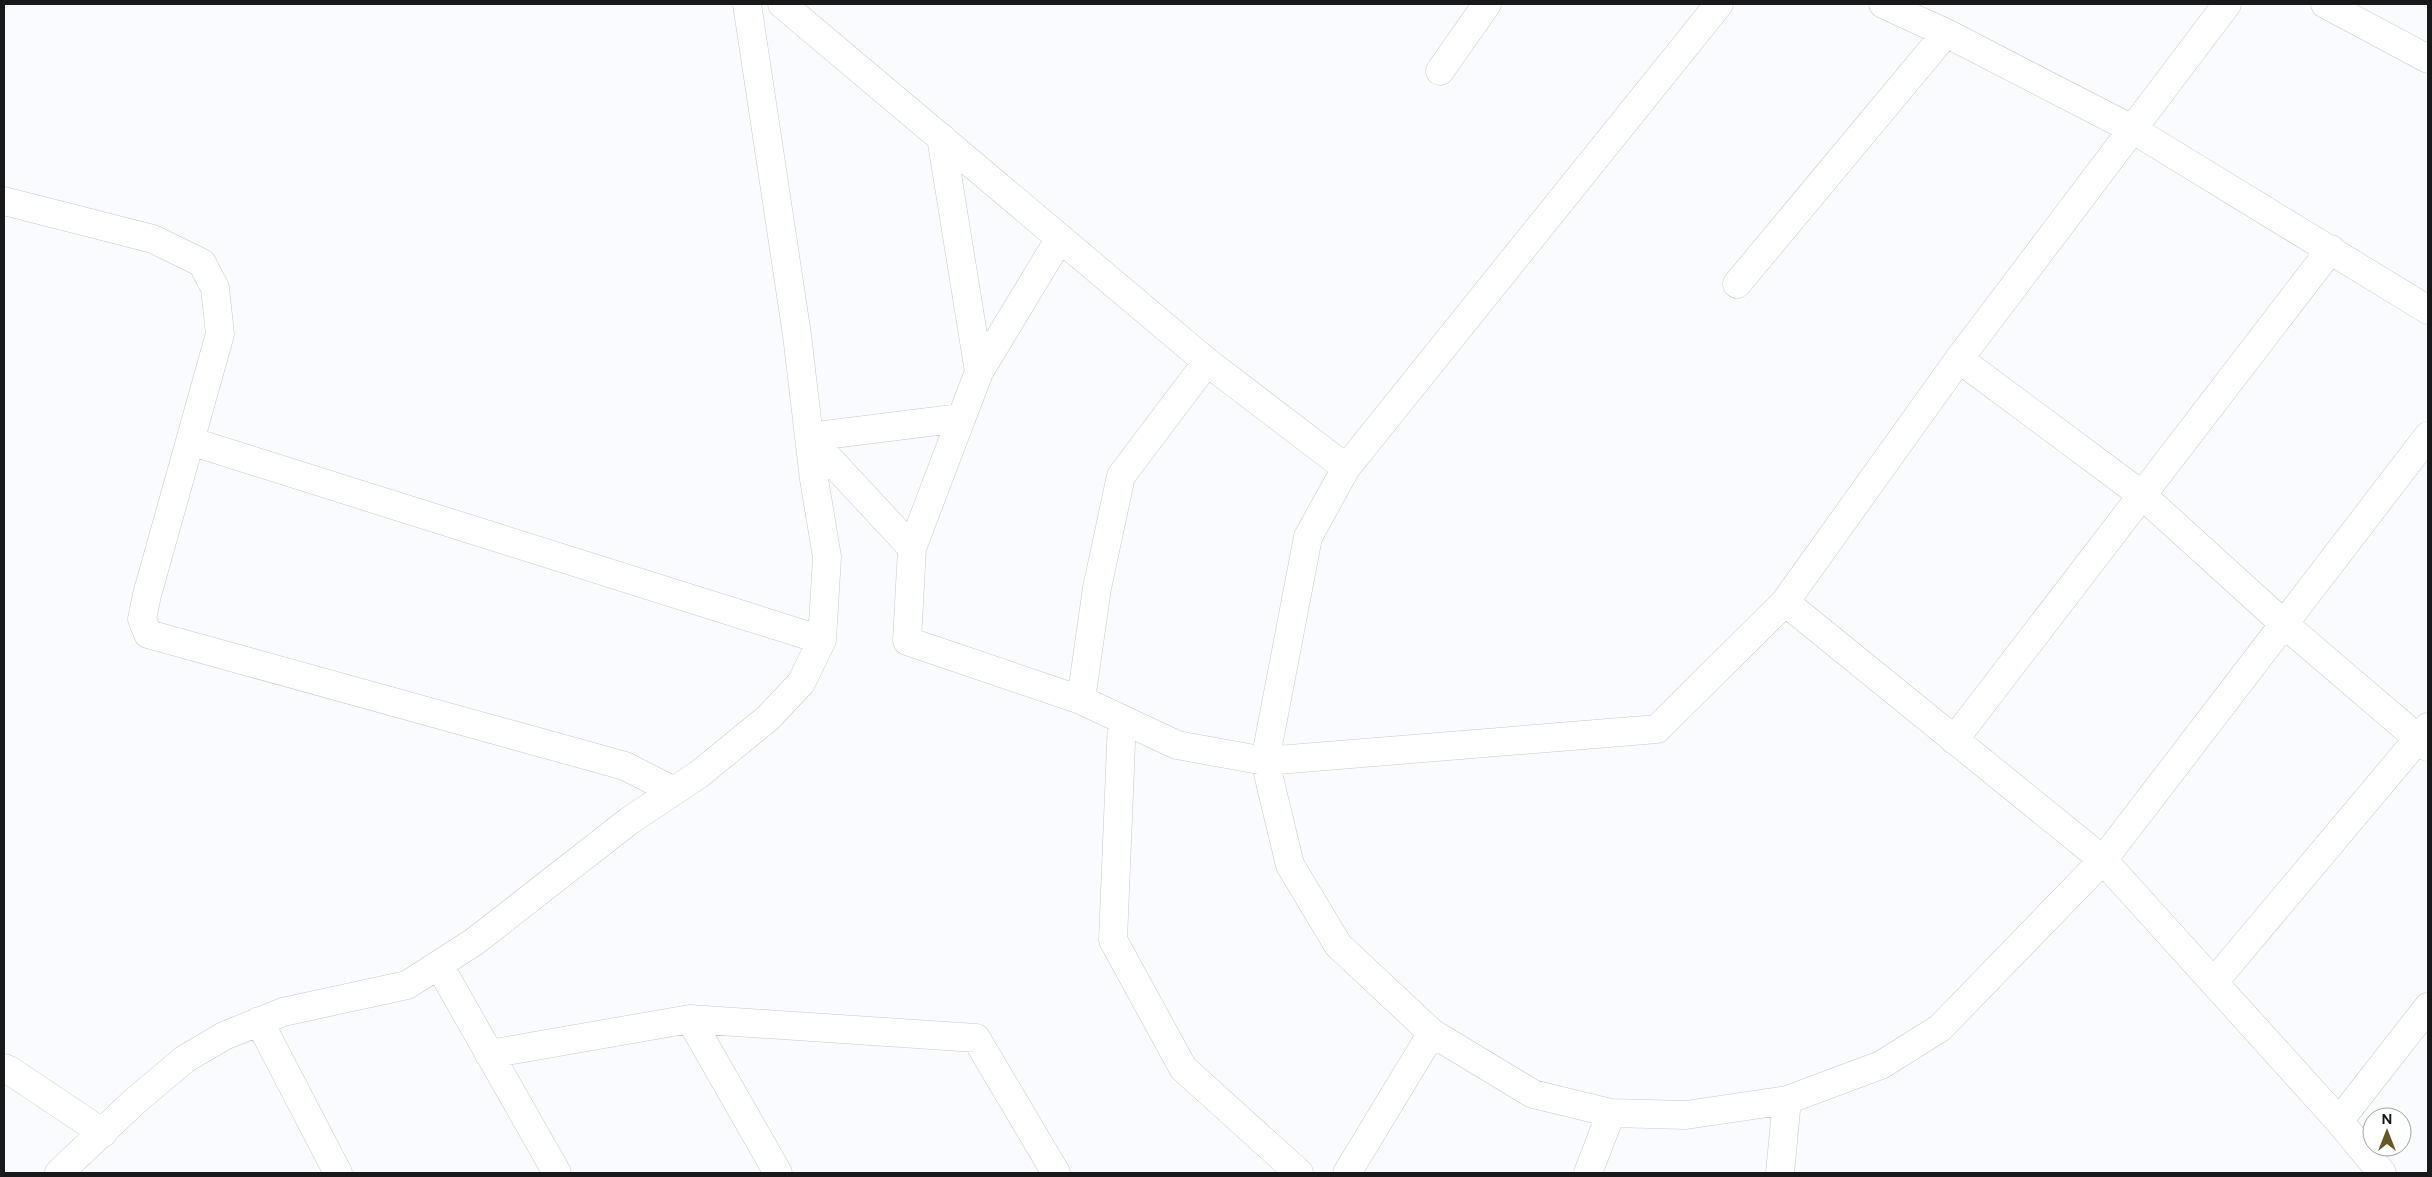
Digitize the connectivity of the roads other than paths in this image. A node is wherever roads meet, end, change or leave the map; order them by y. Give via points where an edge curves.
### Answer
1 (747, 4) edge
2 (782, 4) edge
3 (1487, 4) edge
4 (1719, 4) edge
5 (1883, 4) edge
6 (2227, 4) edge
7 (2325, 4) edge
8 (1946, 33) junction
9 (2428, 59) edge
10 (1440, 71) dead end
11 (2132, 129) junction
12 (940, 137) junction
13 (4, 201) edge
14 (1060, 238) junction
15 (2331, 249) junction
16 (1736, 284) dead end
17 (2428, 310) edge
18 (1959, 359) junction
19 (1206, 362) junction
20 (979, 372) junction
21 (962, 418) junction
22 (2428, 436) edge
23 (809, 437) junction
24 (190, 441) junction
25 (1346, 468) junction
26 (2142, 495) junction
27 (912, 548) junction
28 (1785, 602) junction
29 (2284, 624) junction
30 (822, 640) junction
31 (1081, 700) junction
32 (1122, 720) junction
33 (2425, 738) edge
34 (1954, 740) junction
35 (1265, 761) junction
36 (674, 791) junction
37 (2103, 860) junction
38 (439, 965) junction
39 (2214, 982) junction
40 (2428, 1007) edge
41 (690, 1019) junction
42 (259, 1021) junction
43 (1432, 1034) junction
44 (489, 1054) junction
45 (4, 1068) edge
46 (1787, 1100) junction
47 (1611, 1113) junction
48 (2339, 1121) junction
49 (103, 1133) junction
50 (59, 1173) edge
51 (338, 1173) edge
52 (557, 1173) edge
53 (778, 1173) edge
54 (1056, 1173) edge
55 (1299, 1173) edge
56 (1347, 1173) edge
57 (1588, 1173) edge
58 (1780, 1173) edge
59 (2382, 1173) edge

1 - 23 street via 796,325
2 - 12 street
3 - 10 street
4 - 25 street
5 - 8 street
6 - 11 street
7 - 9 street
8 - 11 street
8 - 16 street
11 - 15 street
11 - 18 street
12 - 14 street
12 - 20 street
13 - 24 street via 153,239 202,263 215,288 220,334
14 - 19 street
14 - 20 street
15 - 17 street
15 - 26 street
18 - 26 street
18 - 28 street
19 - 25 street
19 - 31 street via 1121,476 1097,588
20 - 21 street
21 - 23 street
21 - 27 street
22 - 29 street
23 - 27 street
23 - 30 street via 827,558
24 - 30 street
24 - 36 street via 146,595 142,619 148,634 625,766
25 - 35 street via 1308,537
26 - 29 street
26 - 34 street
27 - 31 street via 907,641
28 - 34 street
28 - 35 street via 1657,729
29 - 33 street
29 - 37 street
30 - 36 street via 801,683 768,718
31 - 32 street
32 - 35 street via 1177,745
32 - 55 street via 1113,940 1182,1068
33 - 39 street
34 - 37 street
35 - 43 street via 1290,865 1338,945
36 - 38 street via 629,821 474,942
37 - 39 street
37 - 46 street via 1940,1028 1881,1065
38 - 42 street via 406,985 283,1012
38 - 44 street
39 - 48 street
40 - 48 street
41 - 44 street
41 - 53 street
41 - 54 street via 976,1038
42 - 49 street via 186,1058 134,1101
42 - 51 street
43 - 47 street via 1533,1094
43 - 56 street
44 - 52 street
45 - 49 street
46 - 47 street via 1686,1116
46 - 58 street
47 - 57 street
48 - 59 street
49 - 50 street

